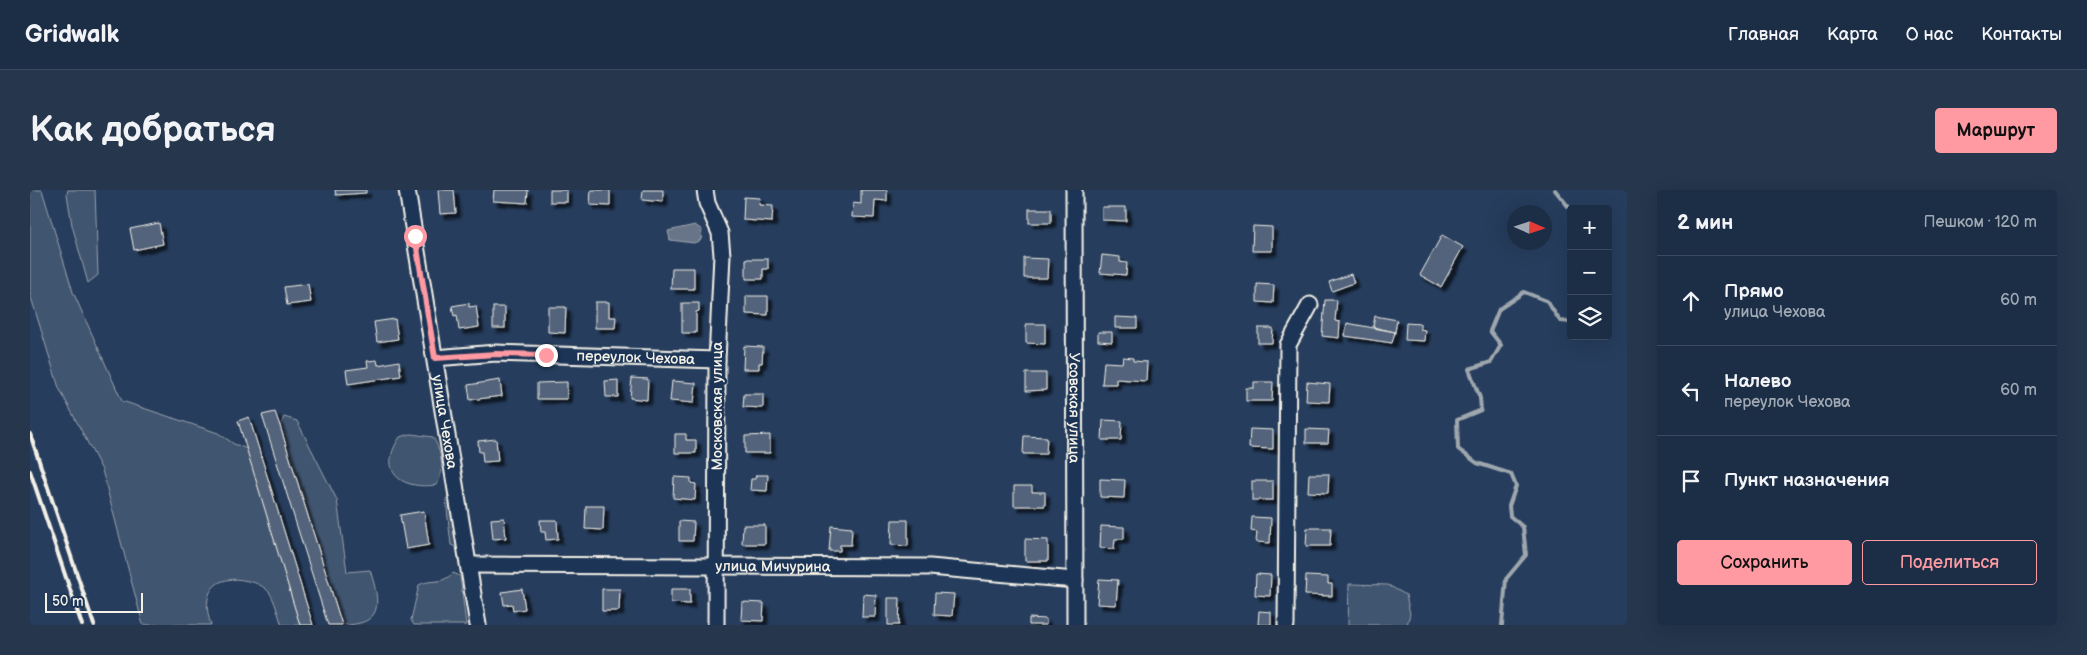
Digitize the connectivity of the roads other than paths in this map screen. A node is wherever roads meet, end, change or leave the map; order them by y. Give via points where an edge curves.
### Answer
1 (407, 190) edge
2 (705, 190) edge
3 (1074, 190) edge
4 (1310, 305) dead end
5 (435, 358) junction
6 (717, 360) junction
7 (469, 565) junction
8 (717, 565) junction
9 (1075, 580) junction
10 (478, 625) edge
11 (716, 625) edge
12 (1075, 625) edge
13 (1286, 625) edge

1 - 5 street, улица Чехова
2 - 6 street, Московская улица via 720,233 722,255
3 - 9 street, Усовская улица
4 - 13 street via 1288,345
5 - 6 street, переулок Чехова via 496,354
5 - 7 street, улица Чехова
6 - 8 street, Московская улица
7 - 8 street, улица Мичурина
7 - 10 street, улица Чехова
8 - 9 street, улица Мичурина via 930,566
8 - 11 street, Московская улица
9 - 12 street, Усовская улица

